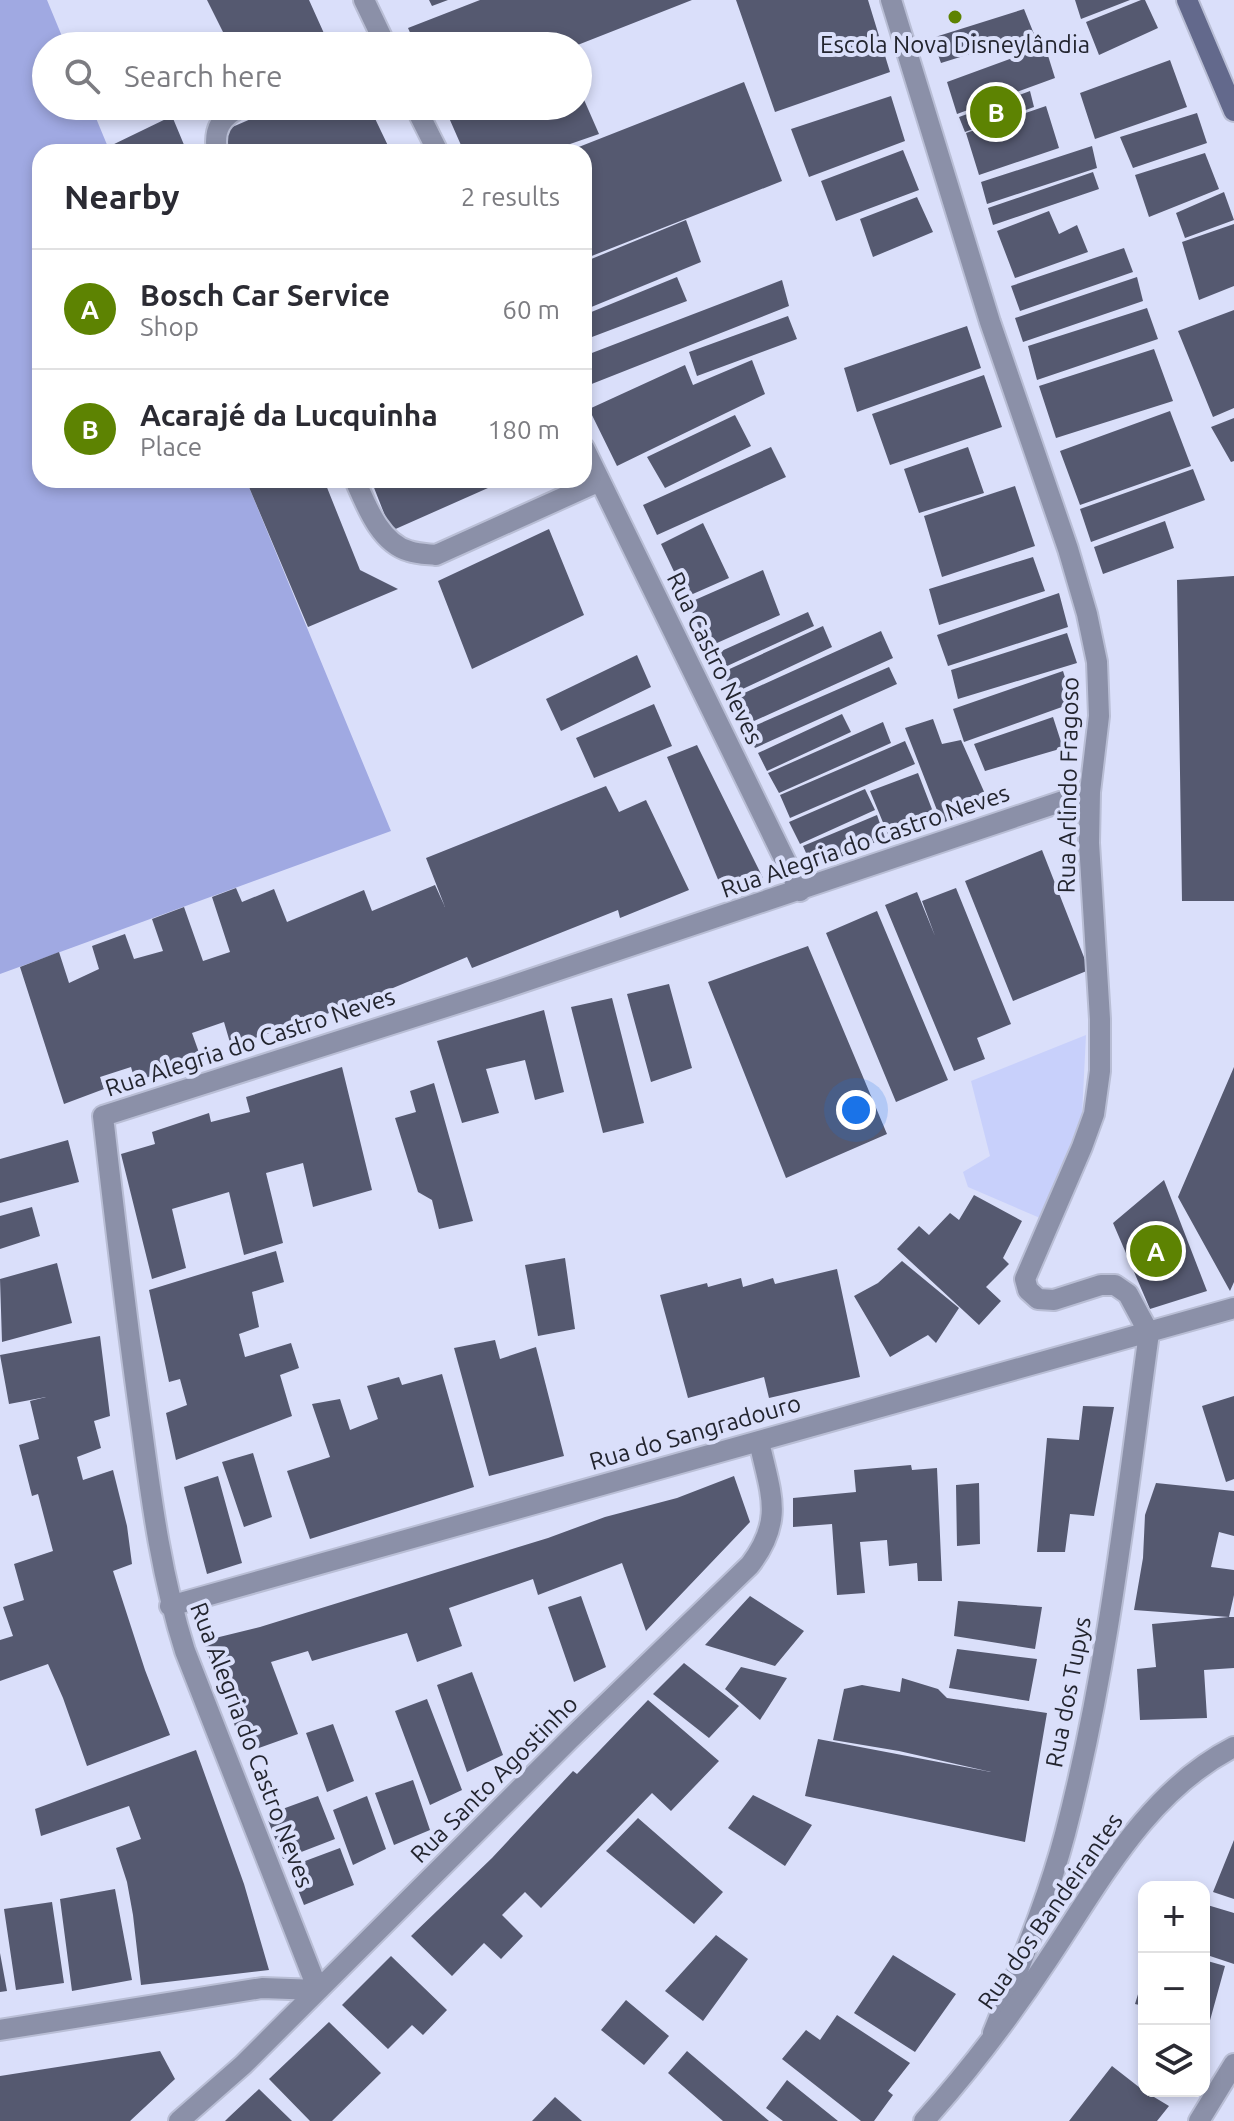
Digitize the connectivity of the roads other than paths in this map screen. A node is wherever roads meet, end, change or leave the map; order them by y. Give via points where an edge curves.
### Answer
1 (364, 0) edge
2 (891, 0) edge
3 (1187, 0) edge
4 (375, 32) edge
5 (1234, 111) edge
6 (222, 120) edge
7 (422, 120) edge
8 (216, 144) edge
9 (434, 144) edge
10 (592, 464) edge
11 (600, 481) junction
12 (592, 485) edge
13 (358, 488) edge
14 (584, 488) edge
15 (1090, 792) junction
16 (800, 891) junction
17 (1234, 1308) edge
18 (1149, 1333) junction
19 (759, 1441) junction
20 (170, 1606) junction
21 (1234, 1747) edge
22 (318, 1990) junction
23 (0, 2030) edge
24 (987, 2047) junction
25 (1234, 2064) edge
26 (179, 2121) edge
27 (924, 2121) edge
28 (1199, 2121) edge

1 - 4 street
2 - 15 street, Rua Arlindo Fragoso via 1087,614 1097,662 1099,716
3 - 5 main road
6 - 8 street
7 - 9 street
10 - 11 street, Rua Castro Neves
11 - 12 street
11 - 16 street, Rua Castro Neves
13 - 14 street via 383,533 406,551 436,555
15 - 16 street, Rua Alegria do Castro Neves
15 - 18 street, Rua Arlindo Fragoso via 1100,1071 1094,1114 1025,1279 1038,1299 1115,1285 1128,1294
16 - 20 street, Rua Alegria do Castro Neves via 103,1116 123,1297
17 - 18 street, Rua do Sangradouro
18 - 19 street, Rua do Sangradouro
18 - 24 street, Rua dos Tupys via 1110,1614 1083,1761 1040,1914
19 - 20 street, Rua do Sangradouro
19 - 22 street, Rua Santo Agostinho via 773,1522 750,1565
20 - 22 street, Rua Alegria do Castro Neves
21 - 24 street, Rua dos Bandeirantes via 1173,1790 1136,1828
22 - 23 street via 262,1988
22 - 26 street, Rua Santo Agostinho
24 - 27 street, Rua dos Bandeirantes
25 - 28 street

